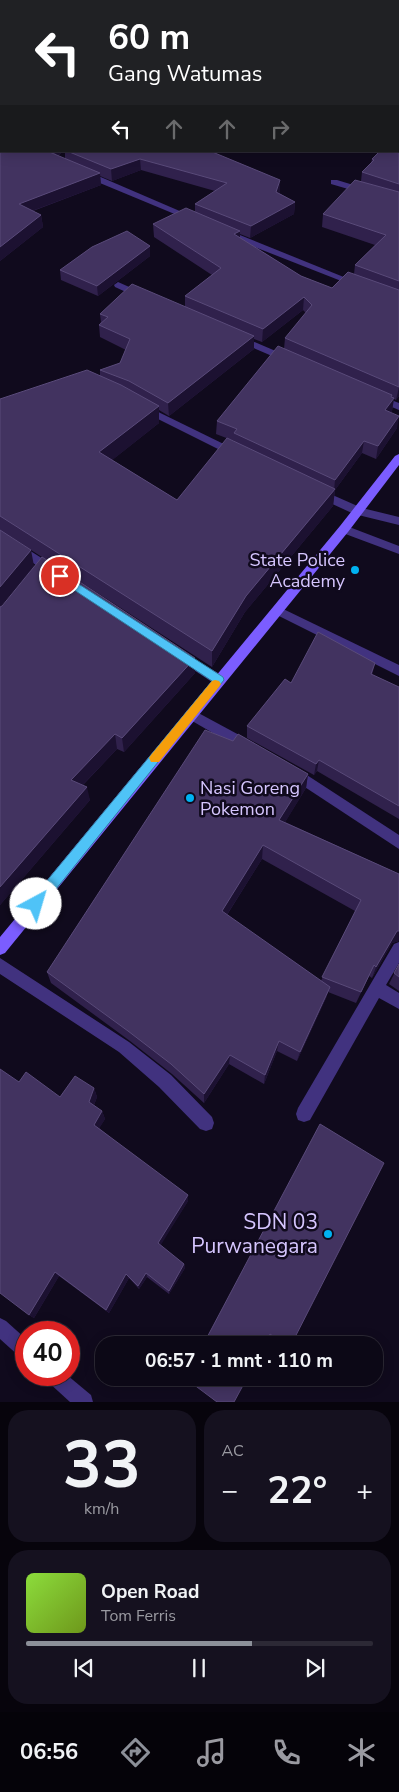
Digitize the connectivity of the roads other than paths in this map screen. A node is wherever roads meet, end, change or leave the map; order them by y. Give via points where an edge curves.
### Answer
1 (74, 169) edge
2 (334, 182) dead end
3 (399, 202) edge
4 (197, 220) edge
5 (216, 228) edge
6 (118, 286) dead end
7 (367, 288) edge
8 (154, 301) edge
9 (227, 333) edge
10 (299, 364) edge
11 (372, 396) edge
12 (135, 403) edge
13 (399, 407) edge
14 (244, 458) edge
15 (399, 458) edge
16 (310, 489) edge
17 (358, 511) junction
18 (399, 521) edge
19 (344, 529) junction
20 (0, 536) edge
21 (399, 550) edge
22 (60, 576) edge
23 (277, 610) junction
24 (169, 648) edge
25 (399, 671) edge
26 (219, 680) junction
27 (191, 714) junction
28 (260, 753) edge
29 (277, 763) edge
30 (399, 842) edge
31 (0, 948) edge
32 (399, 949) edge
33 (0, 966) edge
34 (377, 988) junction
35 (399, 1002) edge
36 (304, 1114) dead end
37 (206, 1123) dead end
38 (0, 1328) edge
39 (15, 1341) edge
40 (66, 1386) edge
41 (84, 1402) edge

1 - 4 street
2 - 3 street
5 - 7 street
6 - 8 street
9 - 10 street
11 - 13 street
12 - 14 street
15 - 17 street
16 - 17 street
17 - 18 street
17 - 19 street
19 - 21 street
19 - 23 street
20 - 22 street via 41,569
23 - 25 street
23 - 26 street
24 - 26 street
26 - 27 street
27 - 28 street
27 - 31 street
29 - 30 street
32 - 34 street
33 - 37 street via 124,1047 165,1081
34 - 35 street
34 - 36 street
38 - 39 street
40 - 41 street

